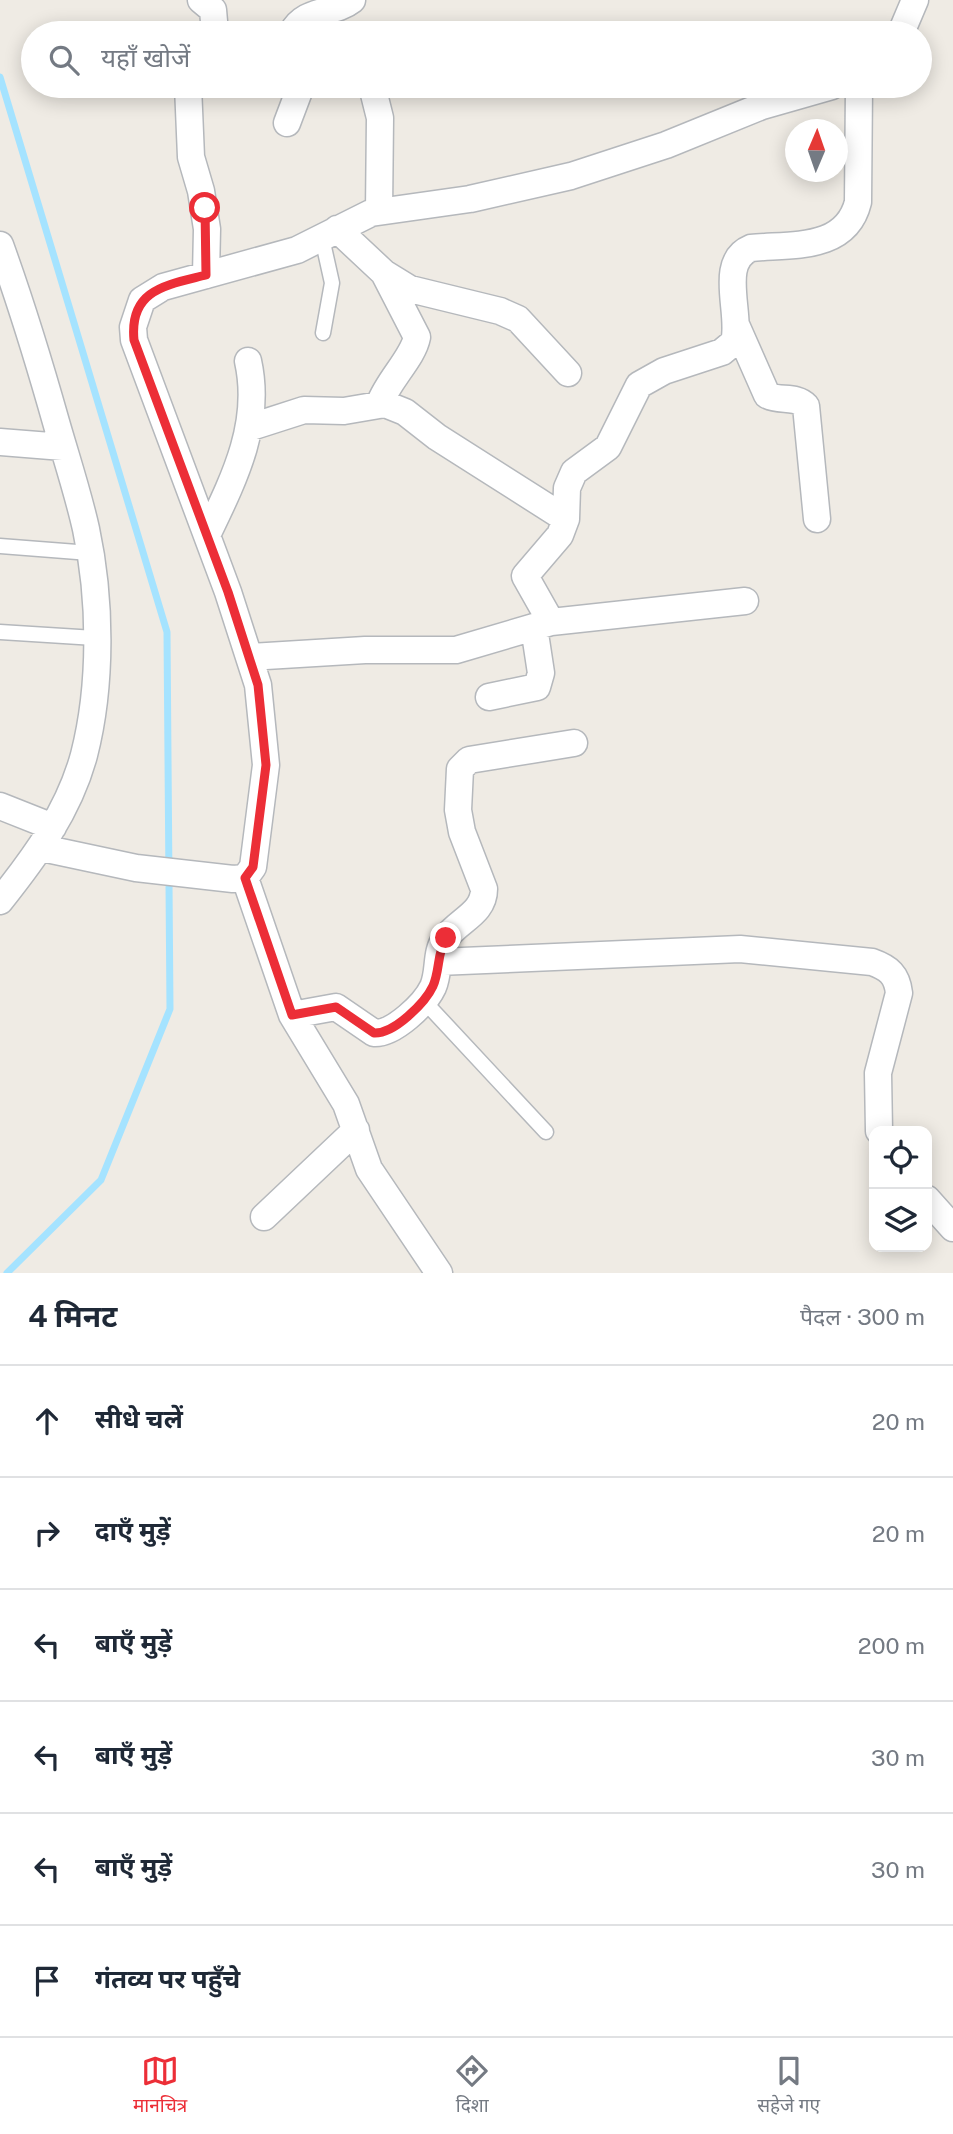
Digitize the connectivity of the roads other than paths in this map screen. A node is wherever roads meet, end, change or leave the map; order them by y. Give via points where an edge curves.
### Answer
1 (201, 0) edge
2 (352, 0) edge
3 (915, 0) edge
4 (214, 21) edge
5 (301, 21) edge
6 (906, 21) edge
7 (188, 98) edge
8 (296, 98) edge
9 (375, 98) edge
10 (790, 98) edge
11 (859, 98) edge
12 (287, 123) dead end
13 (379, 211) junction
14 (329, 234) junction
15 (0, 245) edge
16 (384, 273) junction
17 (206, 275) junction
18 (737, 327) junction
19 (323, 333) dead end
20 (248, 360) dead end
21 (568, 373) dead end
22 (379, 405) junction
23 (250, 427) junction
24 (0, 442) edge
25 (63, 447) junction
26 (566, 519) junction
27 (817, 519) dead end
28 (207, 535) junction
29 (0, 546) edge
30 (90, 553) junction
31 (745, 601) dead end
32 (543, 624) junction
33 (0, 632) edge
34 (95, 638) junction
35 (250, 657) junction
36 (489, 697) dead end
37 (574, 743) dead end
38 (0, 806) edge
39 (48, 838) junction
40 (239, 879) junction
41 (3, 894) edge
42 (438, 962) junction
43 (422, 1000) junction
44 (292, 1015) junction
45 (879, 1126) edge
46 (356, 1130) junction
47 (546, 1132) dead end
48 (932, 1205) edge
49 (264, 1217) dead end
50 (953, 1228) edge
51 (439, 1273) edge

1 - 4 street via 213,10
2 - 5 street
3 - 6 street
7 - 17 street via 191,158 207,229
8 - 12 street
9 - 13 street via 380,118
10 - 13 street via 571,176 470,199
11 - 18 street via 855,215 841,233 824,241 741,252 733,268
13 - 14 street
14 - 16 street
14 - 17 street via 297,250
14 - 19 lane via 332,283
15 - 25 street
16 - 21 street via 410,289 518,319
16 - 22 street via 417,337
17 - 28 street via 152,292 142,300 133,327
18 - 26 street via 730,348 664,370 639,385 608,447 574,472 567,488
18 - 27 street via 766,395 799,400 806,406
20 - 23 street
22 - 23 street via 344,411 303,410
22 - 26 street via 405,412
23 - 28 street via 233,481
24 - 25 street
25 - 30 street
26 - 32 street via 555,543 525,576
28 - 35 street
29 - 30 lane
30 - 34 street
31 - 32 street
32 - 35 street via 456,650
32 - 36 street via 540,683 534,689
33 - 34 lane
34 - 39 street via 90,724 83,757
35 - 40 street via 262,709 266,765 253,867
37 - 42 street via 469,760 460,769 462,832 484,898 446,938
38 - 39 street
39 - 40 street via 136,868
39 - 41 street
40 - 44 street
42 - 43 street via 432,987
42 - 45 street via 740,949 872,961 886,967 899,993 879,1064
43 - 44 street via 383,1034 366,1029 336,1007
43 - 47 lane
44 - 46 street via 346,1104
46 - 49 street
46 - 51 street via 374,1178
48 - 50 street

